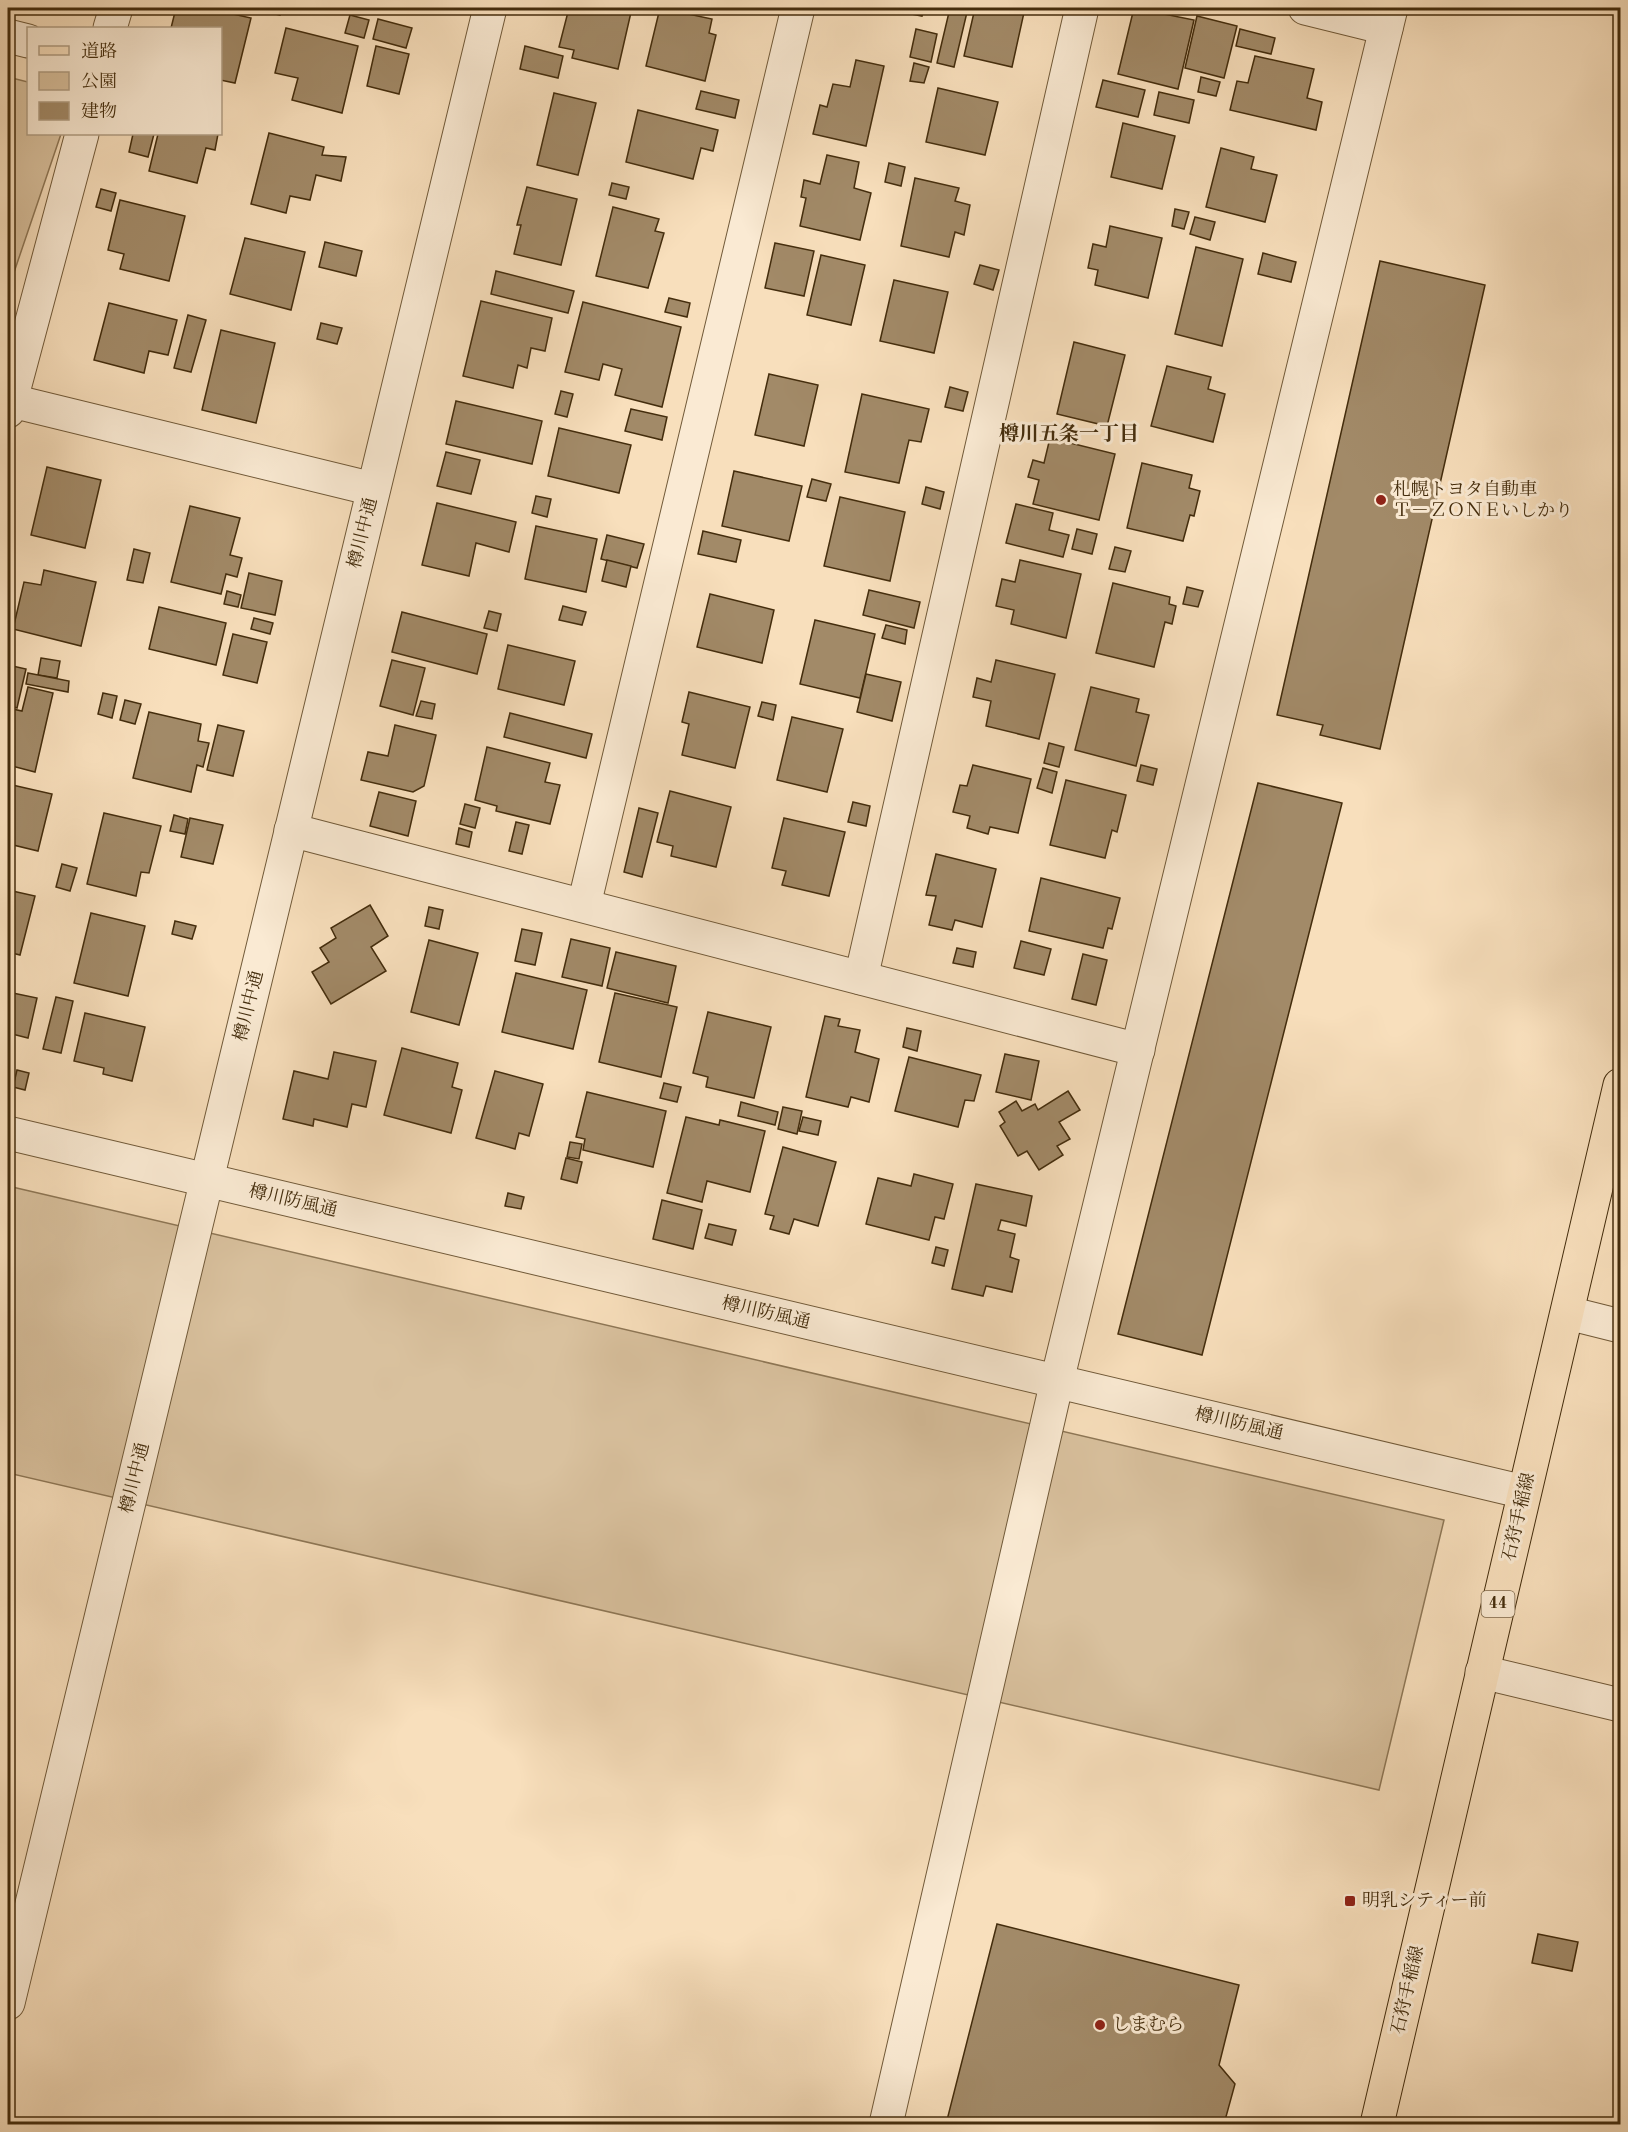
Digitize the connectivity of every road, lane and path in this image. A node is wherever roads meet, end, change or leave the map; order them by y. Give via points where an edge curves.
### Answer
1 (116, 8) edge
2 (490, 8) edge
3 (798, 8) edge
4 (1083, 8) edge
5 (1305, 8) edge
6 (1389, 18) edge
7 (110, 27) edge
8 (8, 36) edge
9 (27, 41) edge
10 (82, 135) edge
11 (8, 404) edge
12 (374, 489) junction
13 (291, 830) junction
14 (584, 905) junction
15 (861, 978) junction
16 (1138, 1050) junction
17 (1620, 1084) edge
18 (8, 1133) edge
19 (206, 1181) junction
20 (1568, 1313) junction
21 (1620, 1326) edge
22 (1057, 1381) junction
23 (1524, 1492) junction
24 (1482, 1672) junction
25 (1620, 1705) edge
26 (8, 2003) edge
27 (886, 2124) edge
28 (1377, 2124) edge

1 - 7 street
2 - 12 street, 樽川中通
3 - 14 street
4 - 15 street
5 - 6 street
6 - 16 street
8 - 9 street
10 - 11 street
11 - 12 street
12 - 13 street, 樽川中通
13 - 14 street
13 - 19 street, 樽川中通
14 - 15 street
15 - 16 street
16 - 22 street
17 - 20 main road, 石狩手稲線 / 44
18 - 19 street, 樽川防風通
19 - 22 street, 樽川防風通
19 - 26 street, 樽川中通
20 - 21 street
20 - 23 main road, 石狩手稲線 / 44
22 - 23 street, 樽川防風通
22 - 27 street
23 - 24 main road, 石狩手稲線 / 44
24 - 25 street
24 - 28 main road, 石狩手稲線 / 44

